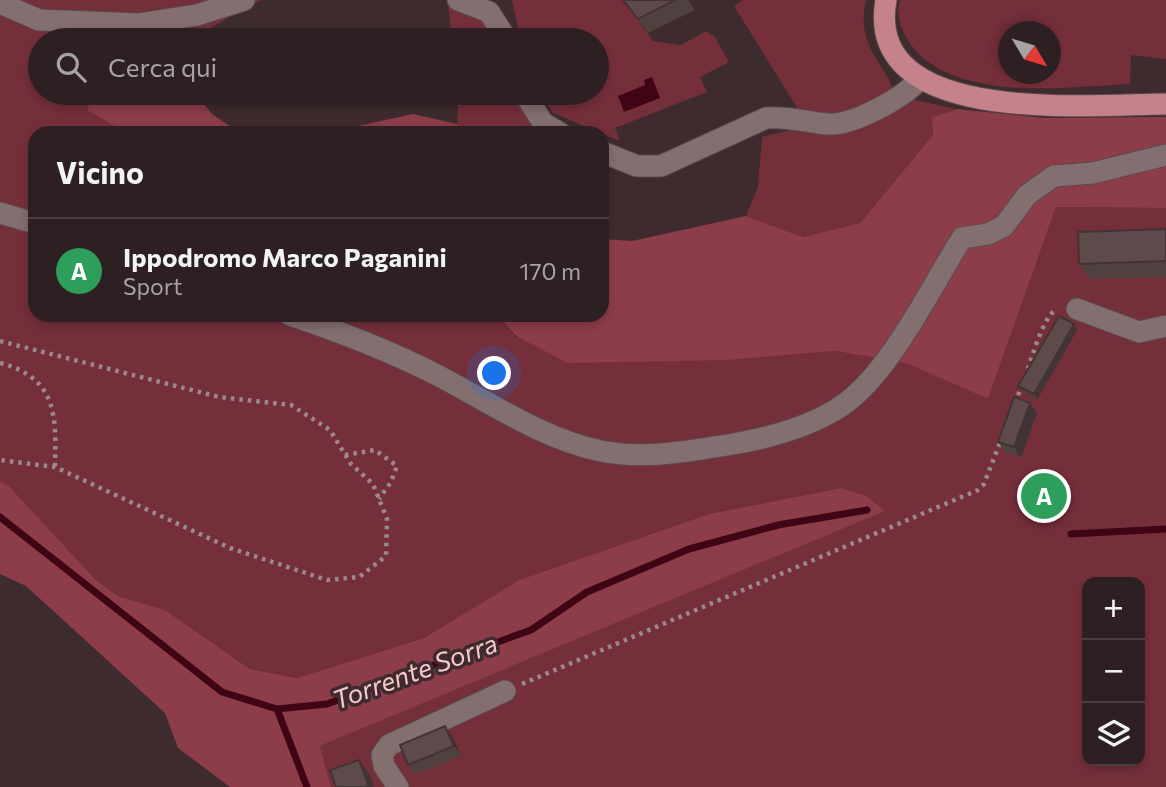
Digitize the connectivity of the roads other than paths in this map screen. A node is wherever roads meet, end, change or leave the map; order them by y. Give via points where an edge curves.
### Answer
1 (244, 0) edge
2 (458, 0) edge
3 (887, 0) edge
4 (0, 3) edge
5 (499, 28) edge
6 (920, 79) junction
7 (1166, 104) edge
8 (532, 105) edge
9 (548, 126) edge
10 (609, 155) edge
11 (1166, 155) edge
12 (0, 213) edge
13 (28, 221) edge
14 (1077, 309) road end
15 (309, 322) edge
16 (1166, 326) edge
17 (505, 691) road end
18 (398, 787) edge

1 - 4 lane via 197,15 139,24 39,20
2 - 5 lane via 489,12
3 - 6 main road via 884,21 888,39 900,60
6 - 7 main road via 991,100
6 - 10 lane via 896,99 853,119 828,124 784,116 766,118 661,166 637,166
8 - 9 lane
11 - 15 lane via 1093,173 1054,176 1027,195 1004,226 962,238 881,367 847,402 817,420 748,441 677,453 600,451 553,435 386,350
12 - 13 lane
14 - 16 lane via 1139,332
17 - 18 lane via 389,745 382,755 384,766

